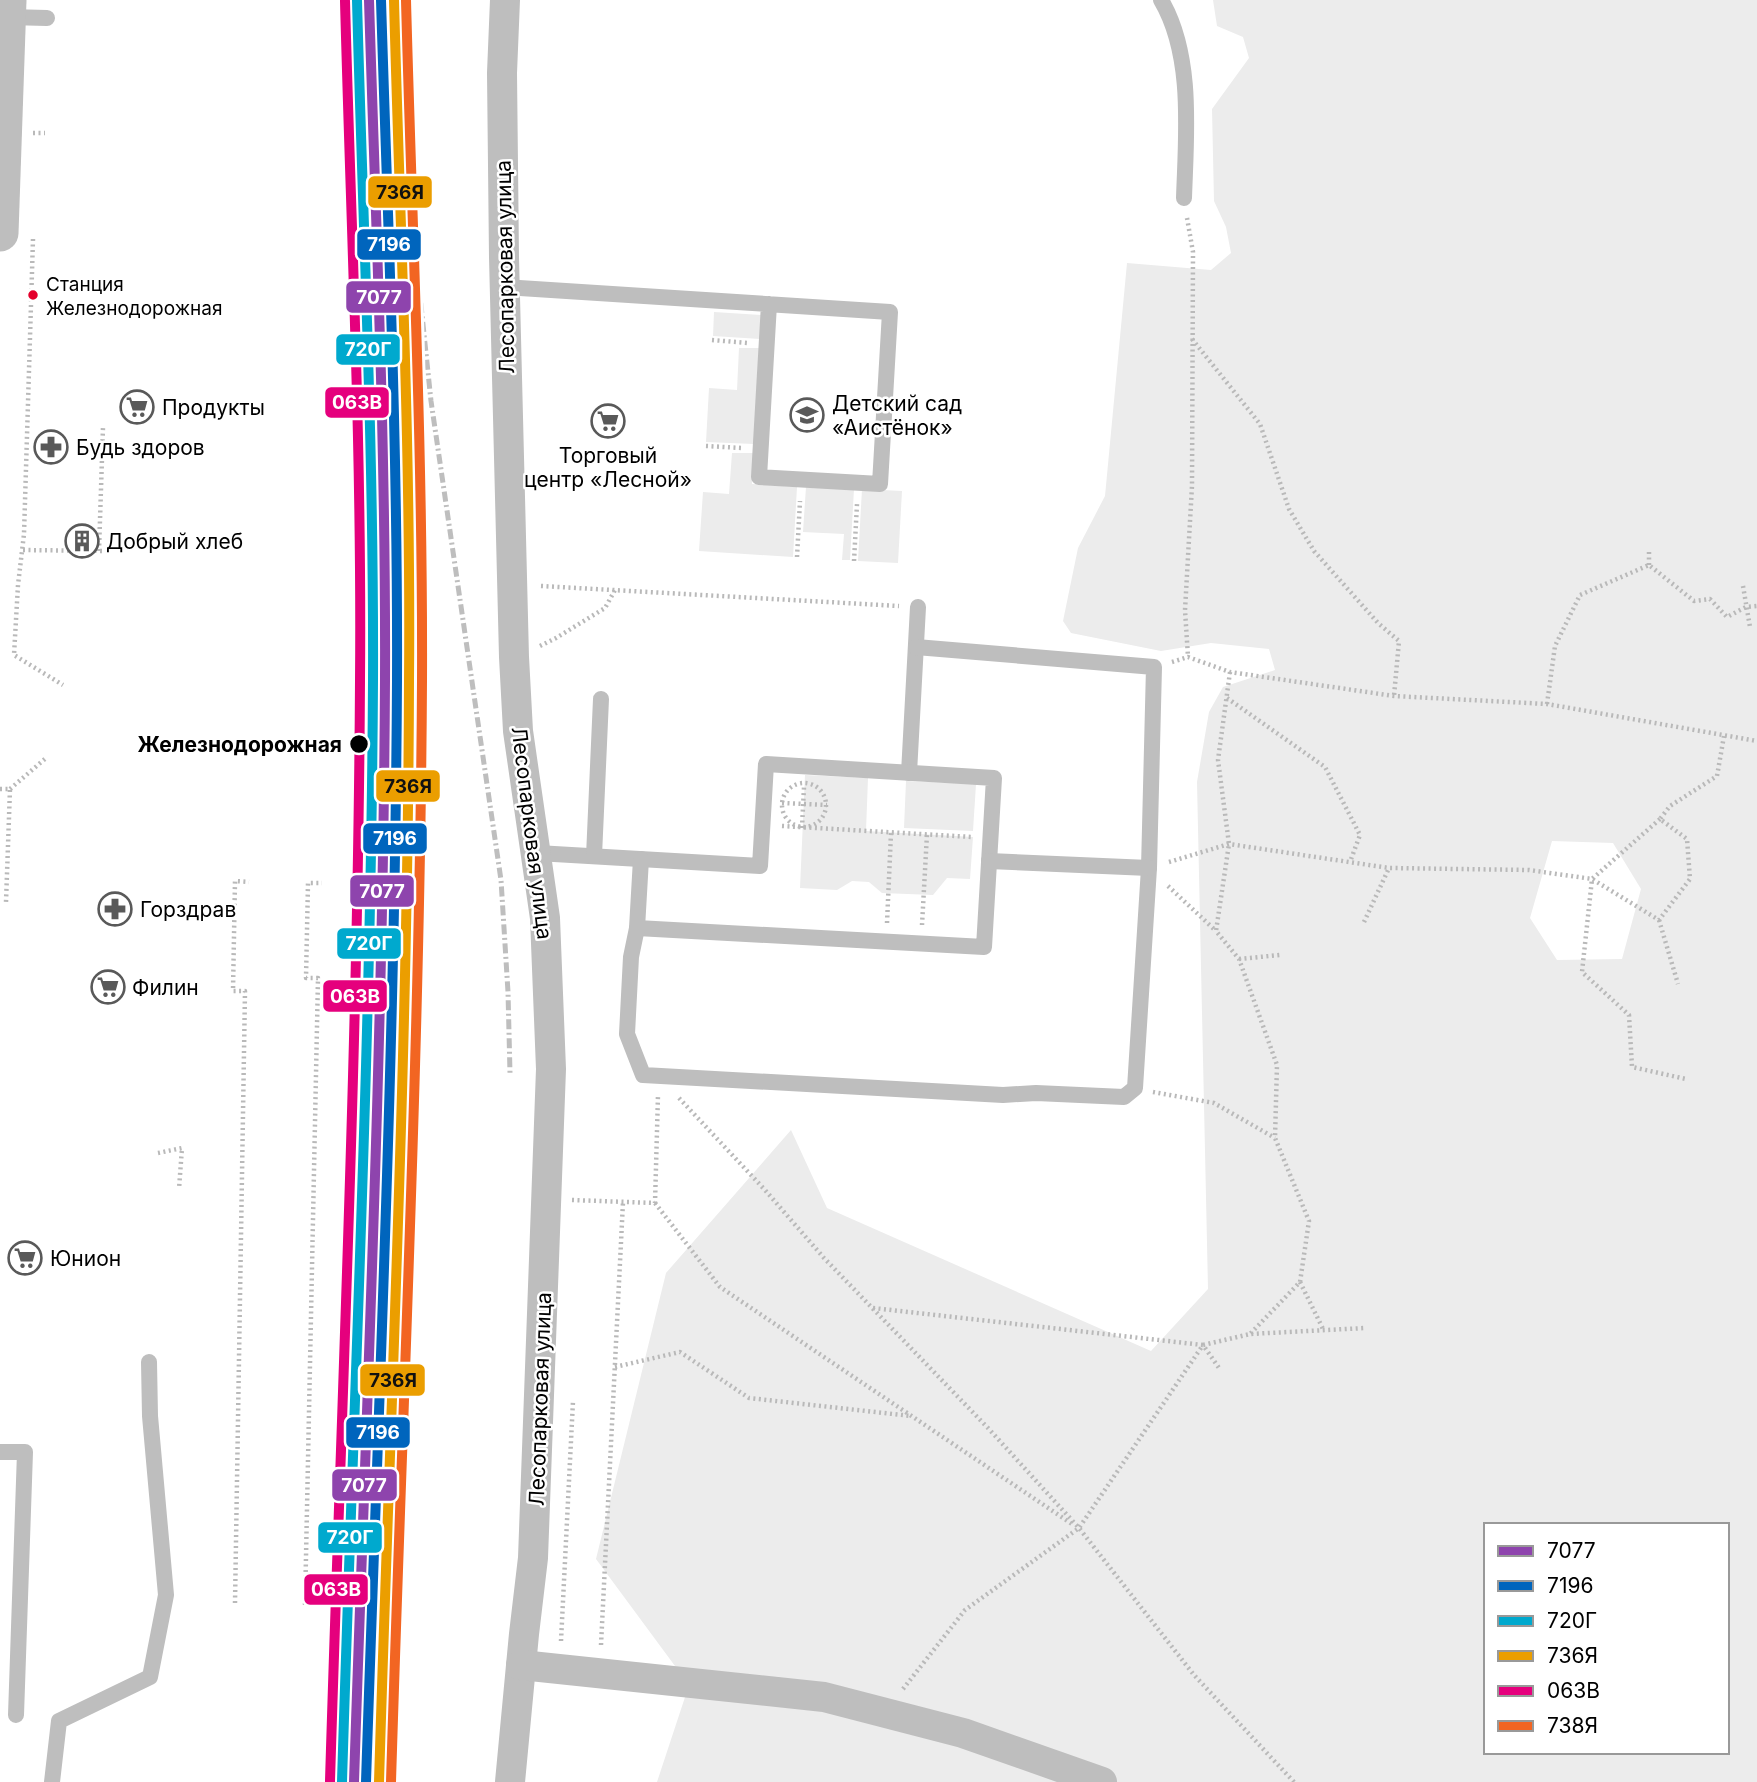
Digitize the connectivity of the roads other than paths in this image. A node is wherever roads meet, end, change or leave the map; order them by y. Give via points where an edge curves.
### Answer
1 (505, 0) edge
2 (1161, 0) edge
3 (5, 11) edge
4 (47, 18) dead end
5 (1184, 198) road end
6 (17, 232) edge
7 (504, 287) junction
8 (769, 304) junction
9 (918, 607) road end
10 (916, 647) junction
11 (601, 699) dead end
12 (909, 773) junction
13 (537, 853) junction
14 (594, 856) junction
15 (641, 859) junction
16 (989, 861) junction
17 (1149, 868) junction
18 (637, 928) junction
19 (149, 1362) dead end
20 (0, 1452) edge
21 (521, 1665) junction
22 (16, 1715) dead end
23 (52, 1782) edge
24 (510, 1782) edge
25 (1102, 1782) edge

1 - 7 street, Лесопарковая улица
2 - 5 lane via 1182,57
3 - 4 lane
3 - 6 street
7 - 8 lane
7 - 13 street, Лесопарковая улица via 518,731
8 - 8 lane via 759,477 880,484 890,312
9 - 10 lane
10 - 12 lane
10 - 17 lane via 1154,667
11 - 14 lane
12 - 15 lane via 805,775 766,764 760,866
12 - 16 lane via 994,778
13 - 14 lane
13 - 21 street, Лесопарковая улица via 545,918 551,1069 533,1558
14 - 15 lane
15 - 18 lane
16 - 17 lane
16 - 18 lane via 984,947
17 - 18 lane via 1135,1088 1124,1097 1003,1095 643,1075 627,1034
19 - 23 lane via 166,1595 150,1677 59,1721
20 - 22 lane via 25,1452
21 - 24 street, Лесопарковая улица
21 - 25 street via 824,1697 963,1733

